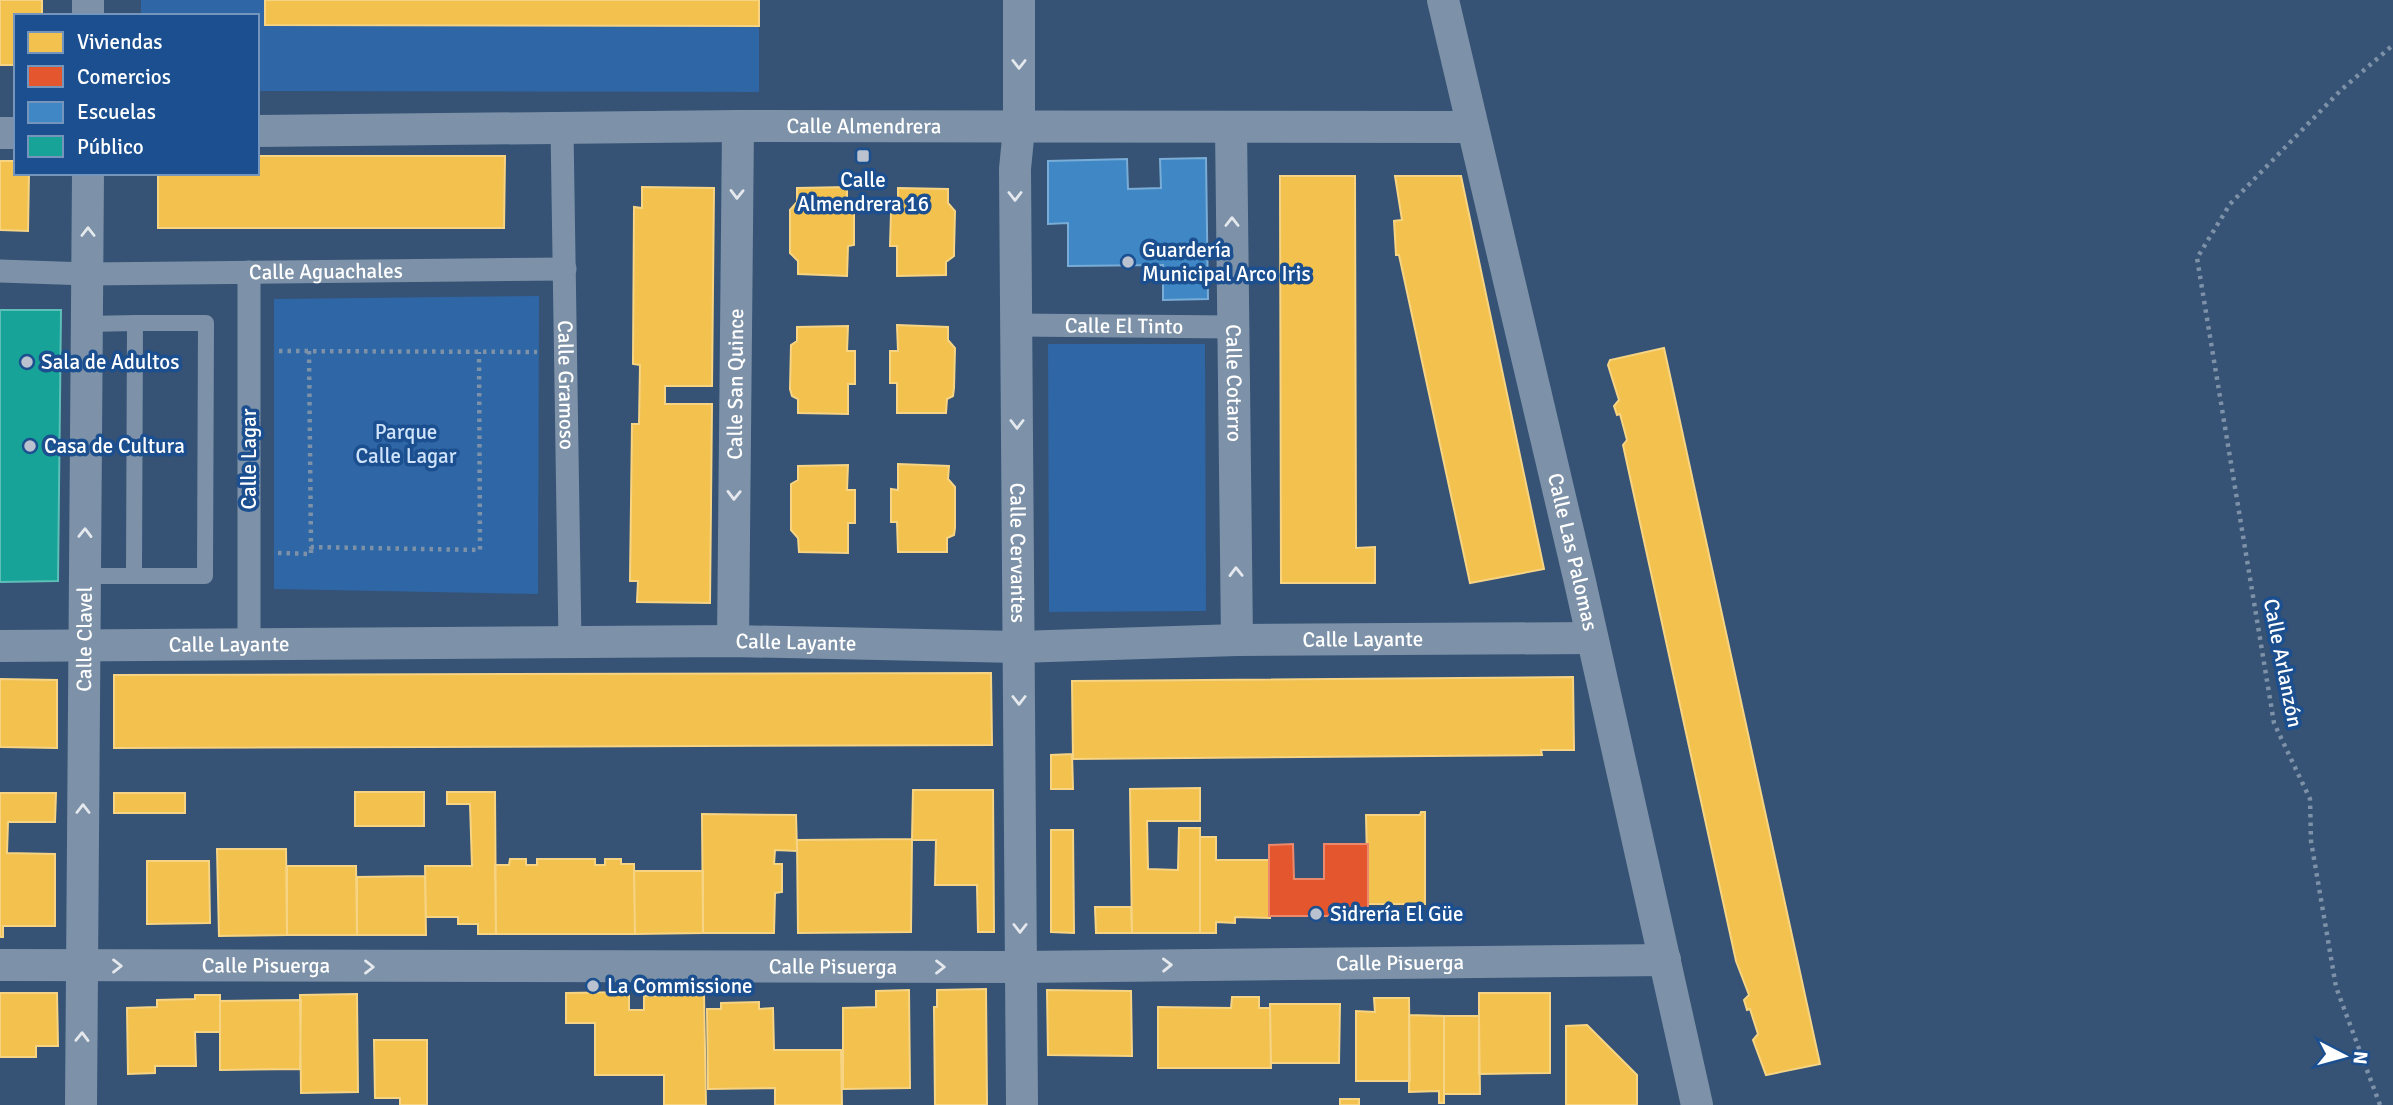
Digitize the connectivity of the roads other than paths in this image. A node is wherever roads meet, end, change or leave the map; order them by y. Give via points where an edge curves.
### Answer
1 (1019, 0) edge
2 (1443, 0) edge
3 (738, 126) junction
4 (1231, 127) junction
5 (1472, 127) junction
6 (562, 128) junction
7 (1019, 128) junction
8 (259, 131) edge
9 (88, 175) edge
10 (565, 269) junction
11 (0, 271) edge
12 (249, 272) junction
13 (88, 274) junction
14 (135, 323) junction
15 (87, 324) junction
16 (1016, 325) junction
17 (1232, 327) junction
18 (84, 576) junction
19 (134, 576) junction
20 (1592, 638) junction
21 (1237, 640) junction
22 (733, 641) junction
23 (570, 643) junction
24 (0, 646) edge
25 (249, 646) junction
26 (83, 647) junction
27 (1018, 648) junction
28 (1665, 960) junction
29 (0, 965) edge
30 (83, 966) junction
31 (1020, 967) junction
32 (81, 1105) edge
33 (1022, 1105) edge
34 (1697, 1105) edge

1 -> 7 street, Calle Cervantes
2 - 5 street, Calle Las Palomas
3 - 6 street, Calle Almendrera
3 - 7 street, Calle Almendrera
3 -> 22 street, Calle San Quince
4 - 5 street, Calle Almendrera
4 - 7 street, Calle Almendrera
17 -> 4 street, Calle Cotarro
5 - 20 street, Calle Las Palomas
6 - 8 street, Calle Almendrera
6 - 10 street, Calle Gramoso
7 -> 16 street, Calle Cervantes
13 -> 9 street, Calle Clavel
10 - 12 street, Calle Aguachales
10 - 23 street, Calle Gramoso
11 - 13 street, Calle Aguachales
12 - 13 street, Calle Aguachales
12 - 25 street, Calle Lagar
13 - 15 street, Calle Clavel
14 - 15 lane
14 - 19 lane
14 - 19 lane via 206,323 206,350 205,576
18 -> 15 street, Calle Clavel
16 - 17 street, Calle El Tinto
16 -> 27 street, Calle Cervantes
21 -> 17 street, Calle Cotarro
18 - 19 lane
18 - 26 street, Calle Clavel
20 - 21 street, Calle Layante
20 - 28 street, Calle Las Palomas
21 - 27 street, Calle Layante
22 - 23 street, Calle Layante
22 - 27 street, Calle Layante
23 - 25 street, Calle Layante
24 - 26 street, Calle Layante
25 - 26 street, Calle Layante
30 -> 26 street, Calle Clavel
27 -> 31 street, Calle Cervantes
31 -> 28 street, Calle Pisuerga
28 - 34 street, Calle Las Palomas
29 - 30 street, Calle Pisuerga
30 -> 31 street, Calle Pisuerga
32 -> 30 street, Calle Clavel
31 - 33 street, Calle Cervantes

